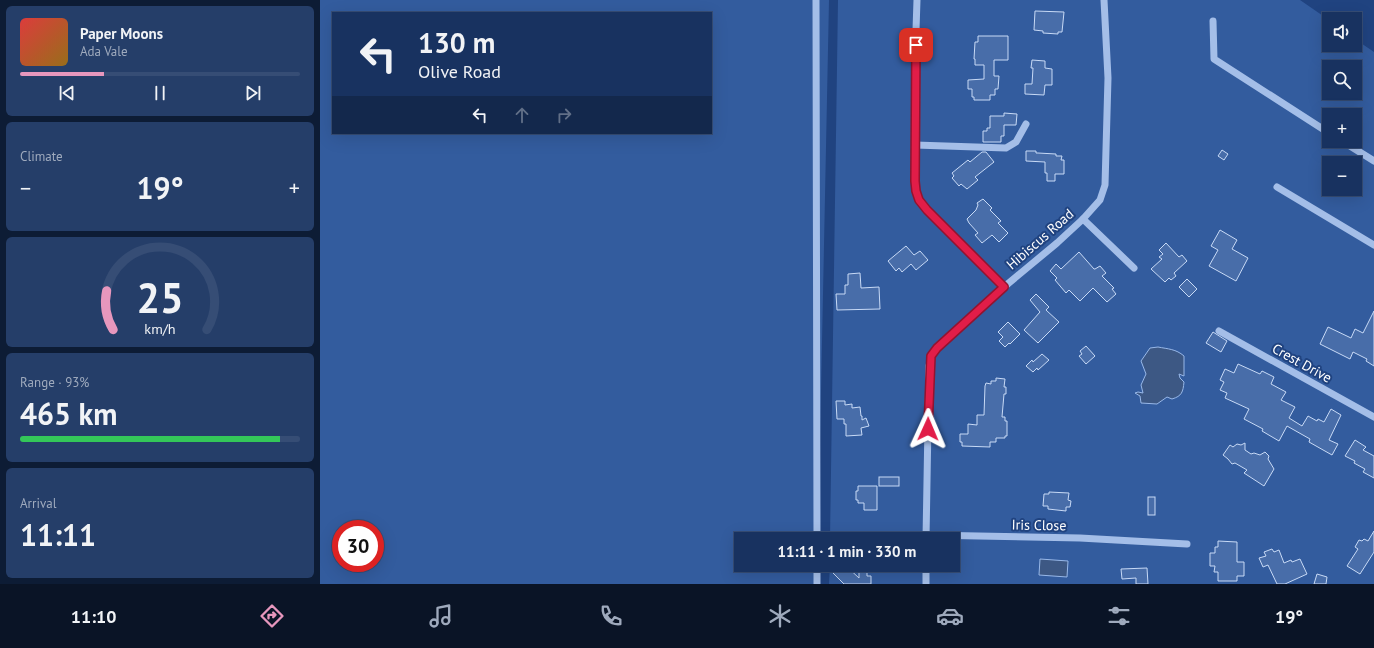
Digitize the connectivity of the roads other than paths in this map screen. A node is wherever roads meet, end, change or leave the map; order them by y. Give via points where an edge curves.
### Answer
1 (816, 0) edge
2 (917, 0) edge
3 (1104, 0) edge
4 (1213, 21) dead end
5 (1026, 124) dead end
6 (1322, 128) edge
7 (915, 145) junction
8 (1353, 148) edge
9 (1374, 161) edge
10 (1277, 187) dead end
11 (1084, 219) junction
12 (1374, 245) edge
13 (1134, 268) dead end
14 (1004, 287) junction
15 (1219, 331) dead end
16 (1374, 417) edge
17 (817, 532) edge
18 (926, 532) edge
19 (960, 538) edge
20 (1187, 544) dead end
21 (817, 572) edge
22 (926, 572) edge
23 (817, 584) edge
24 (926, 584) edge

1 - 17 street
2 - 7 street
3 - 11 street, Hibiscus Road via 1108,78 1105,184 1100,200
4 - 6 street via 1214,59
5 - 7 street via 1016,142 1006,148
7 - 14 street via 915,181 919,200
8 - 9 street
10 - 12 street
11 - 13 street
11 - 14 street, Hibiscus Road
14 - 18 street, Hibiscus Road via 931,356
15 - 16 street, Crest Drive
19 - 20 street, Iris Close via 1152,541
21 - 23 street
22 - 24 street

